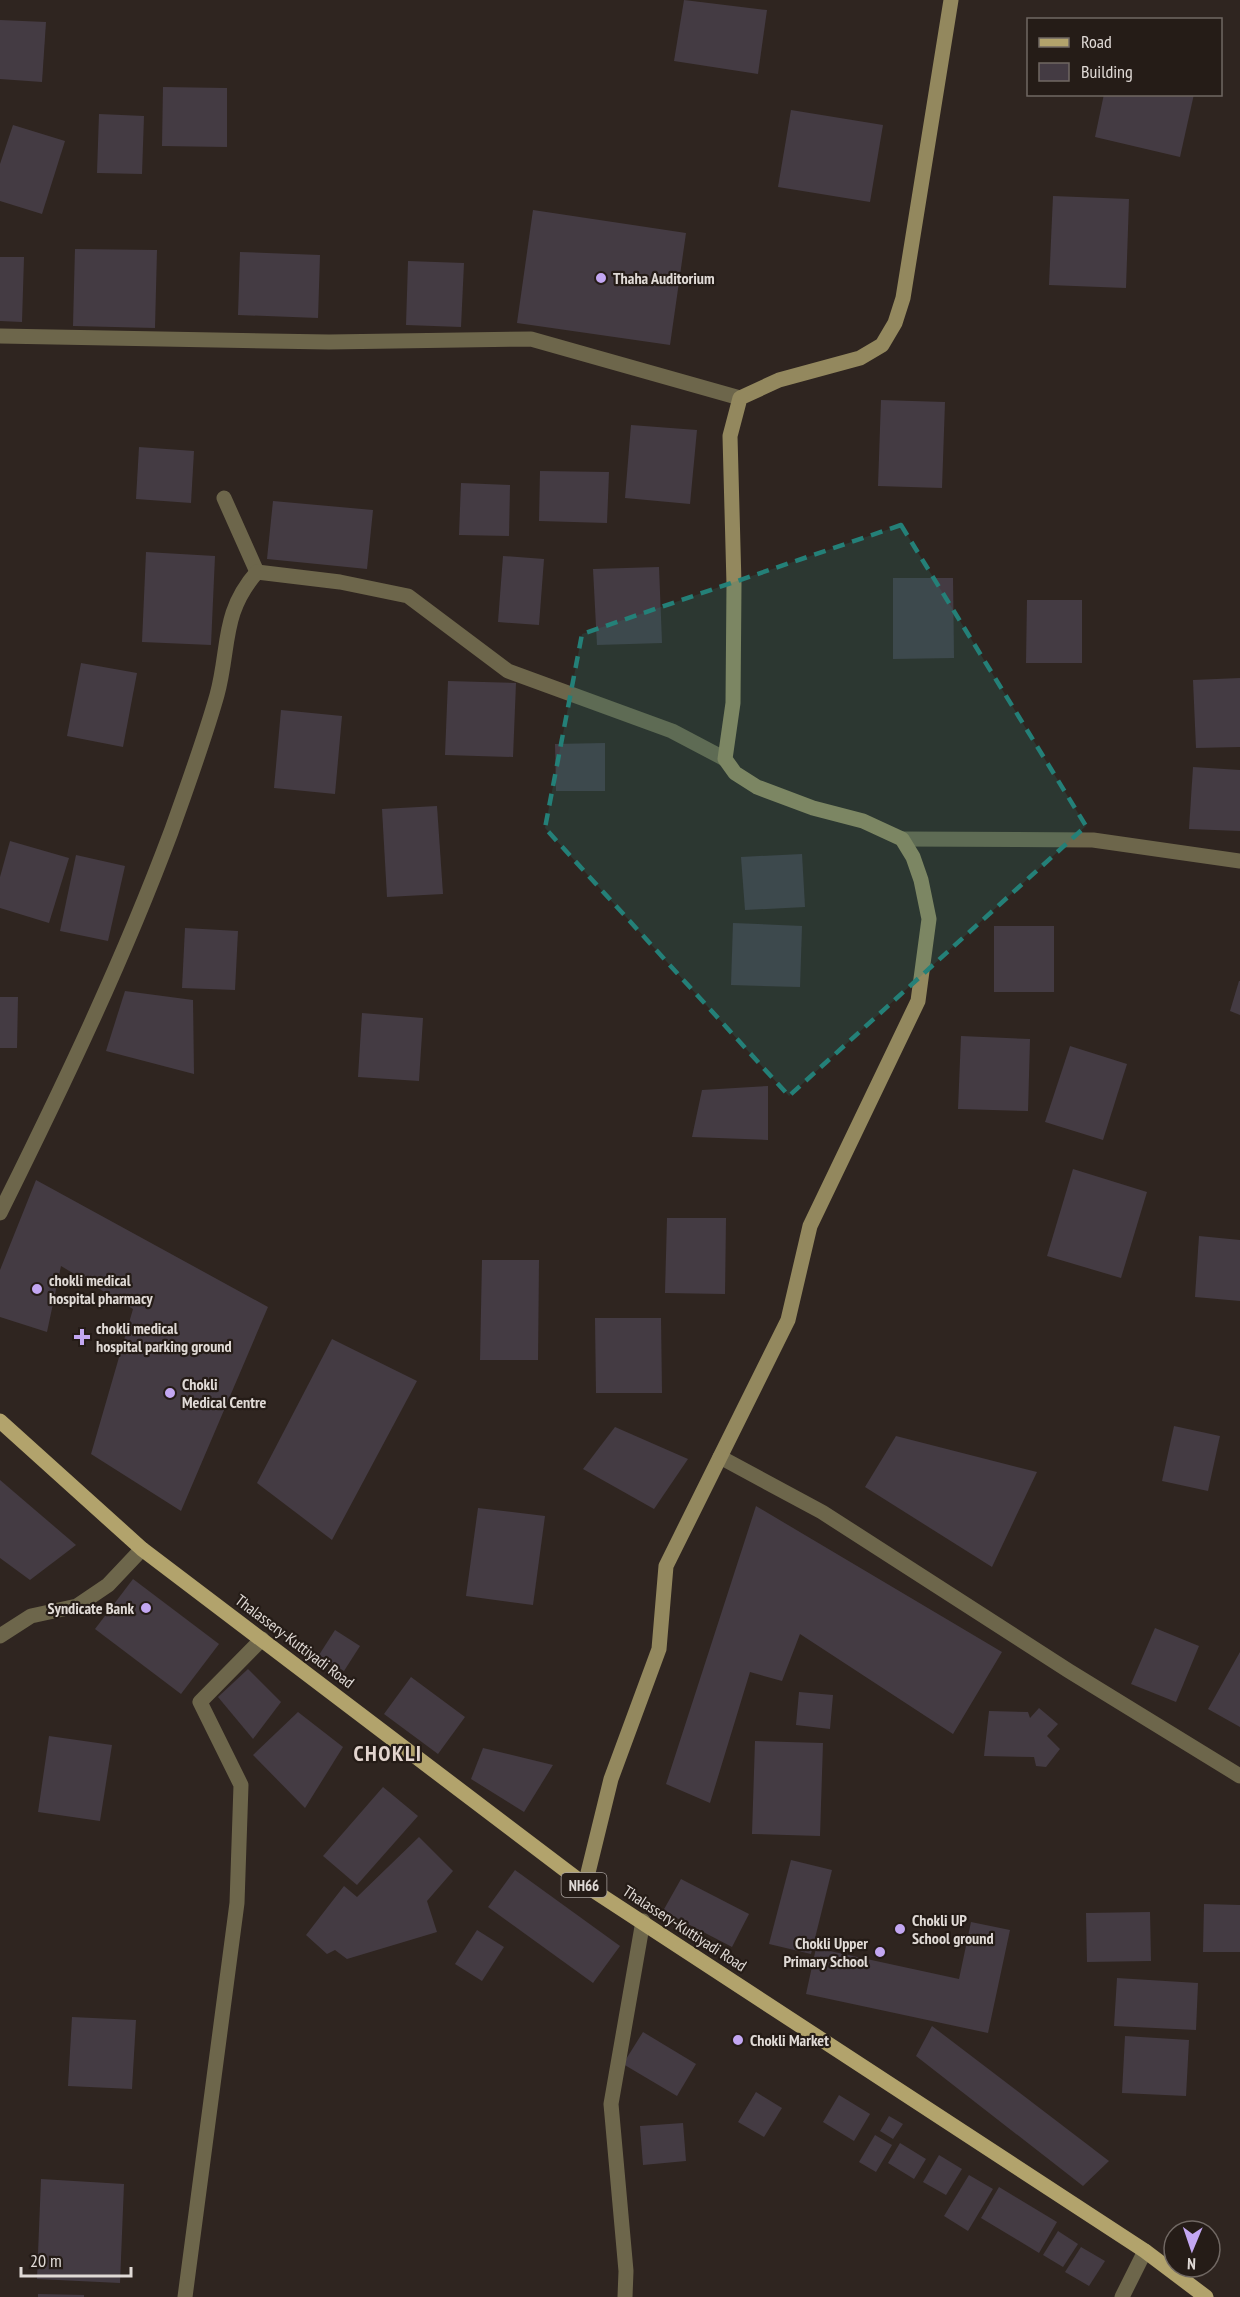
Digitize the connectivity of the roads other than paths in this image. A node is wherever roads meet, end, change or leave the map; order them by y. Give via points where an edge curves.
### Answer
1 (951, 0) edge
2 (0, 336) edge
3 (740, 398) junction
4 (224, 498) dead end
5 (257, 572) junction
6 (725, 759) junction
7 (902, 839) junction
8 (1240, 861) edge
9 (0, 1213) edge
10 (0, 1421) edge
11 (720, 1457) junction
12 (142, 1549) junction
13 (0, 1636) edge
14 (262, 1639) junction
15 (1240, 1776) edge
16 (585, 1885) junction
17 (643, 1921) junction
18 (1145, 2252) junction
19 (186, 2297) edge
20 (625, 2297) edge
21 (1122, 2297) edge
22 (1206, 2297) edge

1 - 3 main road via 903,297 895,323 882,345 860,358 779,380
2 - 3 street via 329,342 531,339
3 - 6 main road via 730,436 733,703
4 - 5 street
5 - 6 street via 340,582 408,596 508,671 672,731
5 - 9 street via 241,590 231,615 212,712 138,915 75,1062
6 - 7 main road via 735,773 757,787 863,821
7 - 8 street via 1092,840
7 - 11 main road via 921,880 929,919 918,1000 810,1226 788,1320
10 - 12 main road, Thalassery-Kuttiyadi Road / NH66
11 - 15 street via 822,1512
11 - 16 main road via 666,1566 659,1650 611,1779
12 - 13 street via 108,1585 76,1606 31,1616
12 - 14 main road, Thalassery-Kuttiyadi Road / NH66
14 - 16 main road, Thalassery-Kuttiyadi Road / NH66
14 - 19 street via 200,1702 241,1785 237,1903
16 - 17 main road, Thalassery-Kuttiyadi Road / NH66
17 - 18 main road, Thalassery-Kuttiyadi Road / NH66
17 - 20 street via 611,2104
18 - 21 street
18 - 22 main road, Thalassery-Kuttiyadi Road / NH66

